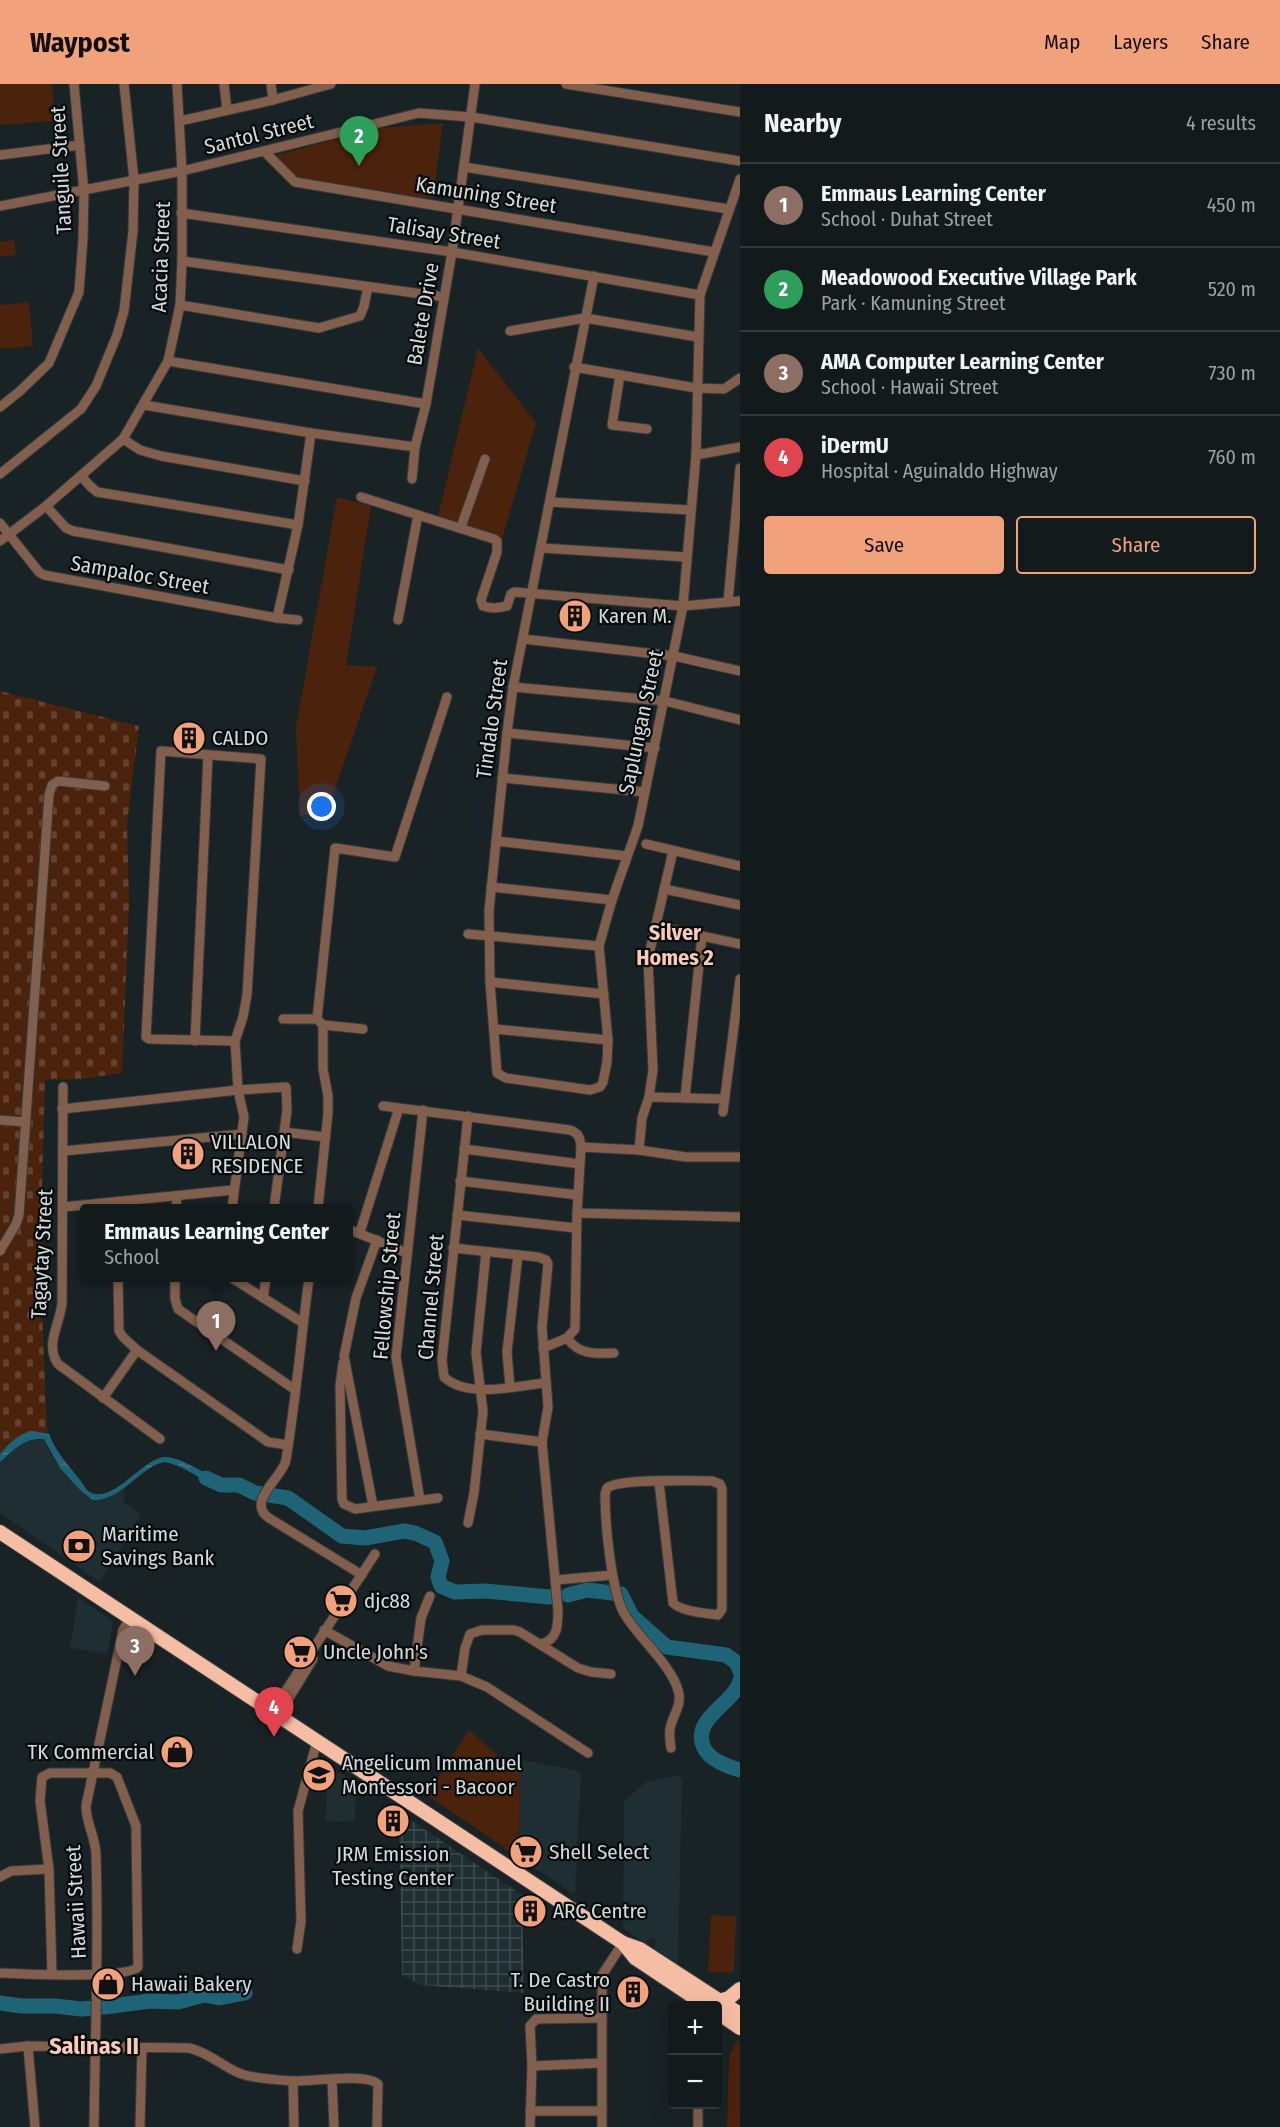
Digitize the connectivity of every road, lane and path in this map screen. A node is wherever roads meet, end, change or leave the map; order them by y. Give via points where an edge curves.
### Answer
1 (74, 84) edge
2 (124, 84) edge
3 (177, 84) edge
4 (224, 84) edge
5 (271, 84) edge
6 (331, 84) edge
7 (475, 84) edge
8 (566, 84) edge
9 (319, 85) edge
10 (273, 100) junction
11 (227, 110) junction
12 (740, 112) edge
13 (471, 117) junction
14 (180, 121) junction
15 (80, 145) junction
16 (264, 151) junction
17 (0, 155) edge
18 (740, 161) edge
19 (464, 167) junction
20 (182, 171) junction
21 (740, 179) edge
22 (134, 180) junction
23 (84, 192) junction
24 (0, 207) edge
25 (458, 209) junction
26 (728, 209) junction
27 (181, 213) junction
28 (452, 252) junction
29 (714, 252) junction
30 (183, 261) junction
31 (594, 276) junction
32 (368, 287) junction
33 (700, 295) junction
34 (444, 297) junction
35 (180, 305) junction
36 (585, 318) junction
37 (510, 331) dead end
38 (698, 337) junction
39 (168, 362) junction
40 (574, 367) junction
41 (620, 375) junction
42 (740, 378) edge
43 (696, 388) junction
44 (426, 404) junction
45 (144, 405) junction
46 (0, 407) edge
47 (647, 429) dead end
48 (311, 433) junction
49 (123, 439) junction
50 (415, 447) junction
51 (740, 447) edge
52 (696, 455) junction
53 (485, 459) dead end
54 (740, 468) edge
55 (0, 474) edge
56 (82, 477) junction
57 (412, 479) dead end
58 (305, 481) junction
59 (361, 497) dead end
60 (550, 502) junction
61 (46, 506) junction
62 (690, 510) junction
63 (418, 515) junction
64 (0, 524) edge
65 (298, 525) junction
66 (461, 527) junction
67 (9, 534) junction
68 (0, 541) edge
69 (541, 548) junction
70 (686, 557) junction
71 (289, 570) junction
72 (531, 594) junction
73 (740, 601) edge
74 (728, 602) junction
75 (683, 606) junction
76 (277, 618) junction
77 (298, 620) dead end
78 (398, 620) dead end
79 (523, 639) junction
80 (674, 656) junction
81 (740, 671) edge
82 (513, 687) junction
83 (447, 698) dead end
84 (665, 701) junction
85 (740, 720) edge
86 (507, 733) junction
87 (655, 748) junction
88 (208, 756) junction
89 (502, 778) junction
90 (105, 786) dead end
91 (645, 792) junction
92 (496, 840) junction
93 (646, 844) dead end
94 (673, 850) junction
95 (626, 856) junction
96 (740, 866) edge
97 (491, 887) junction
98 (664, 889) junction
99 (612, 900) junction
100 (740, 905) edge
101 (655, 926) junction
102 (468, 934) dead end
103 (489, 935) junction
104 (702, 936) junction
105 (740, 944) edge
106 (599, 946) junction
107 (740, 979) edge
108 (490, 982) junction
109 (604, 994) junction
110 (282, 1019) dead end
111 (320, 1022) junction
112 (363, 1029) dead end
113 (494, 1029) junction
114 (608, 1040) junction
115 (195, 1041) junction
116 (235, 1041) junction
117 (63, 1087) dead end
118 (238, 1089) junction
119 (595, 1089) joint
120 (649, 1097) junction
121 (685, 1098) junction
122 (724, 1099) junction
123 (383, 1106) dead end
124 (399, 1108) junction
125 (62, 1109) junction
126 (423, 1110) junction
127 (723, 1112) dead end
128 (468, 1116) junction
129 (0, 1120) edge
130 (25, 1122) junction
131 (284, 1132) junction
132 (242, 1134) junction
133 (325, 1137) junction
134 (581, 1147) junction
135 (464, 1149) junction
136 (639, 1150) junction
137 (63, 1151) junction
138 (740, 1157) edge
139 (580, 1164) junction
140 (460, 1181) junction
141 (233, 1190) junction
142 (578, 1195) junction
143 (177, 1196) junction
144 (125, 1204) edge
145 (176, 1204) edge
146 (232, 1204) edge
147 (275, 1204) edge
148 (318, 1204) edge
149 (80, 1206) edge
150 (63, 1207) junction
151 (577, 1213) junction
152 (457, 1215) junction
153 (740, 1217) edge
154 (576, 1228) junction
155 (353, 1230) edge
156 (360, 1232) junction
157 (376, 1240) junction
158 (453, 1248) junction
159 (0, 1251) edge
160 (486, 1252) junction
161 (407, 1253) junction
162 (518, 1255) junction
163 (118, 1282) edge
164 (175, 1282) edge
165 (238, 1282) edge
166 (265, 1282) edge
167 (308, 1282) edge
168 (263, 1298) junction
169 (303, 1323) junction
170 (567, 1338) junction
171 (543, 1348) junction
172 (137, 1350) junction
173 (614, 1353) dead end
174 (344, 1356) junction
175 (545, 1383) junction
176 (510, 1387) junction
177 (294, 1389) junction
178 (481, 1391) junction
179 (103, 1398) junction
180 (480, 1434) junction
181 (160, 1439) dead end
182 (542, 1442) junction
183 (288, 1445) junction
184 (659, 1482) junction
185 (438, 1498) dead end
186 (420, 1500) junction
187 (374, 1506) junction
188 (468, 1523) dead end
189 (0, 1532) edge
190 (375, 1554) dead end
191 (362, 1575) junction
192 (613, 1577) junction
193 (556, 1580) junction
194 (430, 1596) dead end
195 (130, 1618) junction
196 (327, 1632) junction
197 (541, 1644) junction
198 (414, 1671) junction
199 (611, 1674) dead end
200 (461, 1676) junction
201 (275, 1714) junction
202 (317, 1742) junction
203 (671, 1748) dead end
204 (588, 1753) dead end
205 (91, 1773) junction
206 (50, 1869) junction
207 (0, 1876) edge
208 (623, 1943) junction
209 (297, 1949) dead end
210 (0, 1973) edge
211 (98, 1974) junction
212 (52, 1975) junction
213 (740, 1989) edge
214 (710, 2001) edge
215 (722, 2003) edge
216 (722, 2008) edge
217 (722, 2011) edge
218 (740, 2014) edge
219 (602, 2018) junction
220 (740, 2028) edge
221 (28, 2046) junction
222 (95, 2046) junction
223 (142, 2048) junction
224 (0, 2049) edge
225 (601, 2063) junction
226 (532, 2066) junction
227 (333, 2080) junction
228 (293, 2081) junction
229 (698, 2109) edge
230 (602, 2110) junction
231 (530, 2111) junction
232 (35, 2127) edge
233 (94, 2127) edge
234 (140, 2127) edge
235 (294, 2127) edge
236 (334, 2127) edge
237 (377, 2127) edge
238 (530, 2127) edge
239 (602, 2127) edge
240 (698, 2127) edge

1 - 15 street, Tanguile Street
2 - 22 street
3 - 14 street, Acacia Street
4 - 11 street
5 - 10 street
6 - 9 street
7 - 13 street, Balete Drive
8 - 12 street
9 - 10 street
10 - 11 street
11 - 14 street
13 - 16 street, Santol Street via 419,113
13 - 18 street, Santol Street
13 - 19 street, Balete Drive
14 - 20 street, Acacia Street
15 - 17 street
15 - 23 street, Tanguile Street
16 - 20 street, Santol Street
16 - 25 street, Kamuning Street via 295,182
19 - 25 street, Balete Drive
19 - 26 street
20 - 22 street, Santol Street
20 - 27 street, Acacia Street
21 - 26 street, Saplungan Street
22 - 23 street, Santol Street
22 - 55 street via 124,311 96,386 81,409
23 - 24 street, Santol Street
23 - 46 street, Tanguile Street via 78,292 49,363
25 - 28 street, Balete Drive
25 - 29 street, Kamuning Street
26 - 29 street, Saplungan Street
27 - 28 street, Talisay Street
27 - 30 street, Acacia Street
28 - 31 street, Talisay Street
28 - 34 street, Balete Drive
29 - 33 street, Saplungan Street
30 - 32 street
30 - 35 street, Acacia Street
31 - 33 street, Talisay Street
31 - 36 street, Tindalo Street
32 - 34 street
32 - 35 street via 360,316 320,328
33 - 38 street, Saplungan Street
34 - 44 street, Balete Drive
35 - 39 street, Acacia Street
36 - 37 street
36 - 38 street
36 - 40 street, Tindalo Street
38 - 43 street, Saplungan Street
39 - 44 street
39 - 45 street, Acacia Street
40 - 41 street
40 - 60 street, Tindalo Street
41 - 43 street
41 - 47 street via 612,425
42 - 43 street via 724,389
43 - 52 street, Saplungan Street
44 - 50 street, Balete Drive
45 - 48 street
45 - 49 street, Acacia Street
48 - 50 street
48 - 58 street
49 - 56 street, Acacia Street
49 - 58 street via 140,450 161,456
50 - 57 street, Balete Drive
51 - 52 street
52 - 62 street, Saplungan Street
53 - 66 street
54 - 74 street
56 - 61 street, Acacia Street
56 - 65 street via 97,492
58 - 65 street
59 - 63 street
60 - 62 street
60 - 69 street, Tindalo Street
61 - 67 street, Acacia Street
61 - 71 street via 73,531
62 - 70 street, Saplungan Street
63 - 66 street
63 - 78 street
64 - 67 street, Sampaloc Street
65 - 71 street
66 - 72 street via 497,541 481,600 483,606 507,606 514,592
67 - 68 street, Acacia Street
67 - 76 street, Sampaloc Street via 44,576
69 - 70 street
69 - 72 street, Tindalo Street
70 - 75 street, Saplungan Street
71 - 76 street
72 - 75 street
72 - 79 street, Tindalo Street
73 - 74 street
74 - 75 street
75 - 80 street, Saplungan Street
76 - 77 street, Sampaloc Street
79 - 80 street
79 - 82 street, Tindalo Street
80 - 81 street
80 - 84 street, Saplungan Street
82 - 84 street
82 - 86 street, Tindalo Street
83 - 111 street via 395,858 335,848
84 - 85 street
84 - 87 street, Saplungan Street
86 - 87 street
86 - 89 street, Tindalo Street
87 - 91 street, Saplungan Street
88 - 115 street
88 - 115 street via 161,751 145,1032 149,1039
88 - 116 street via 261,759 247,995
89 - 91 street
89 - 92 street, Tindalo Street
90 - 130 street via 58,781 49,795
91 - 95 street, Saplungan Street
92 - 95 street
92 - 97 street, Tindalo Street
93 - 94 street
94 - 96 street
94 - 98 street
95 - 99 street, Saplungan Street
97 - 99 street
97 - 103 street, Tindalo Street
98 - 100 street
98 - 101 street
99 - 106 street, Saplungan Street
101 - 104 street
101 - 120 street via 648,959 653,1070
102 - 103 street
103 - 106 street
103 - 108 street, Tindalo Street
104 - 105 street
104 - 121 street
106 - 109 street, Saplungan Street
107 - 122 street
108 - 109 street
108 - 113 street, Tindalo Street
109 - 114 street, Saplungan Street
110 - 111 street
111 - 112 street
111 - 133 street via 322,1069 328,1096
113 - 114 street
113 - 119 street, Tindalo Street via 496,1069 501,1076
114 - 119 street, Saplungan Street via 603,1082
115 - 116 street
116 - 118 street
117 - 125 street, Tagaytay Street
118 - 125 street
118 - 131 street via 286,1088
118 - 132 street via 243,1109
120 - 121 street
120 - 136 street
121 - 122 street
122 - 127 street
123 - 124 street
124 - 126 street
124 - 156 street
125 - 137 street, Tagaytay Street
126 - 128 street
126 - 161 street, Fellowship Street
128 - 134 street via 576,1132
128 - 135 street, Channel Street
129 - 130 street
130 - 159 street via 19,1215
131 - 133 street
131 - 147 street
132 - 137 street
132 - 141 street
133 - 148 street
134 - 136 street
134 - 139 street
135 - 139 street
135 - 140 street, Channel Street
136 - 138 street via 686,1157
137 - 150 street, Tagaytay Street
139 - 142 street
140 - 142 street
140 - 152 street, Channel Street
141 - 143 street
141 - 146 street
142 - 151 street
143 - 144 street
143 - 145 street
149 - 150 street
150 - 179 street, Tagaytay Street via 62,1304 52,1356
151 - 153 street
151 - 154 street
152 - 154 street
152 - 158 street, Channel Street
154 - 170 street via 575,1329
155 - 156 street
156 - 157 street
157 - 161 street
157 - 174 street via 356,1298
158 - 160 street
158 - 178 street, Channel Street via 442,1360 444,1377 454,1384
160 - 162 street
160 - 178 street via 476,1353
161 - 186 street, Fellowship Street via 396,1357
162 - 171 street via 543,1258 548,1264
162 - 176 street via 507,1352
163 - 172 street via 119,1331
164 - 177 street via 178,1309
165 - 168 street
166 - 168 street
167 - 169 street
168 - 169 street
169 - 177 street
170 - 171 street
170 - 173 street via 581,1352
171 - 175 street
172 - 179 street
172 - 183 street via 268,1442
174 - 187 street
174 - 187 street via 340,1386 342,1499 355,1509
175 - 176 street, Channel Street
175 - 182 street via 548,1407
176 - 178 street, Channel Street
177 - 183 street
178 - 180 street
179 - 181 street, Tagaytay Street
180 - 182 street
180 - 188 street
182 - 193 street
183 - 191 street via 284,1467 264,1495 263,1514
184 - 184 street via 720,1484 718,1615 673,1603
184 - 192 street via 617,1483 608,1488 605,1500
185 - 186 street
186 - 187 street
189 - 195 highway
190 - 191 street
191 - 196 street
192 - 193 street
192 - 203 street via 624,1613 678,1690 678,1706 670,1727
193 - 197 street via 556,1632
194 - 198 street via 421,1618
195 - 201 highway
195 - 205 street, Hawaii Street via 123,1630
196 - 198 street via 388,1666
196 - 201 street
197 - 199 street via 578,1668
197 - 200 street via 514,1630 476,1631 467,1640
198 - 200 street
200 - 204 street via 486,1687
201 - 202 highway
202 - 208 highway
202 - 209 street via 298,1811 301,1921
205 - 206 street via 50,1773 42,1777 41,1812
205 - 211 street, Hawaii Street via 86,1810 96,1852
205 - 211 street via 117,1777 135,1821 138,1967
206 - 207 street via 11,1871
206 - 212 street
208 - 214 highway via 640,1949
208 - 219 street via 602,1975
210 - 212 street
211 - 212 street
211 - 222 street, Hawaii Street
213 - 215 highway
216 - 218 highway
217 - 220 highway
219 - 225 street
219 - 226 street via 534,2020 530,2026
221 - 222 street
221 - 224 street
221 - 232 street
222 - 223 street
222 - 233 street, Hawaii Street
223 - 228 street via 189,2048 245,2075
223 - 234 street
225 - 226 street
225 - 230 street
226 - 231 street
227 - 228 street
227 - 236 street
227 - 237 street via 372,2080 378,2084
228 - 235 street
229 - 240 street
230 - 231 street
230 - 239 street
231 - 238 street

